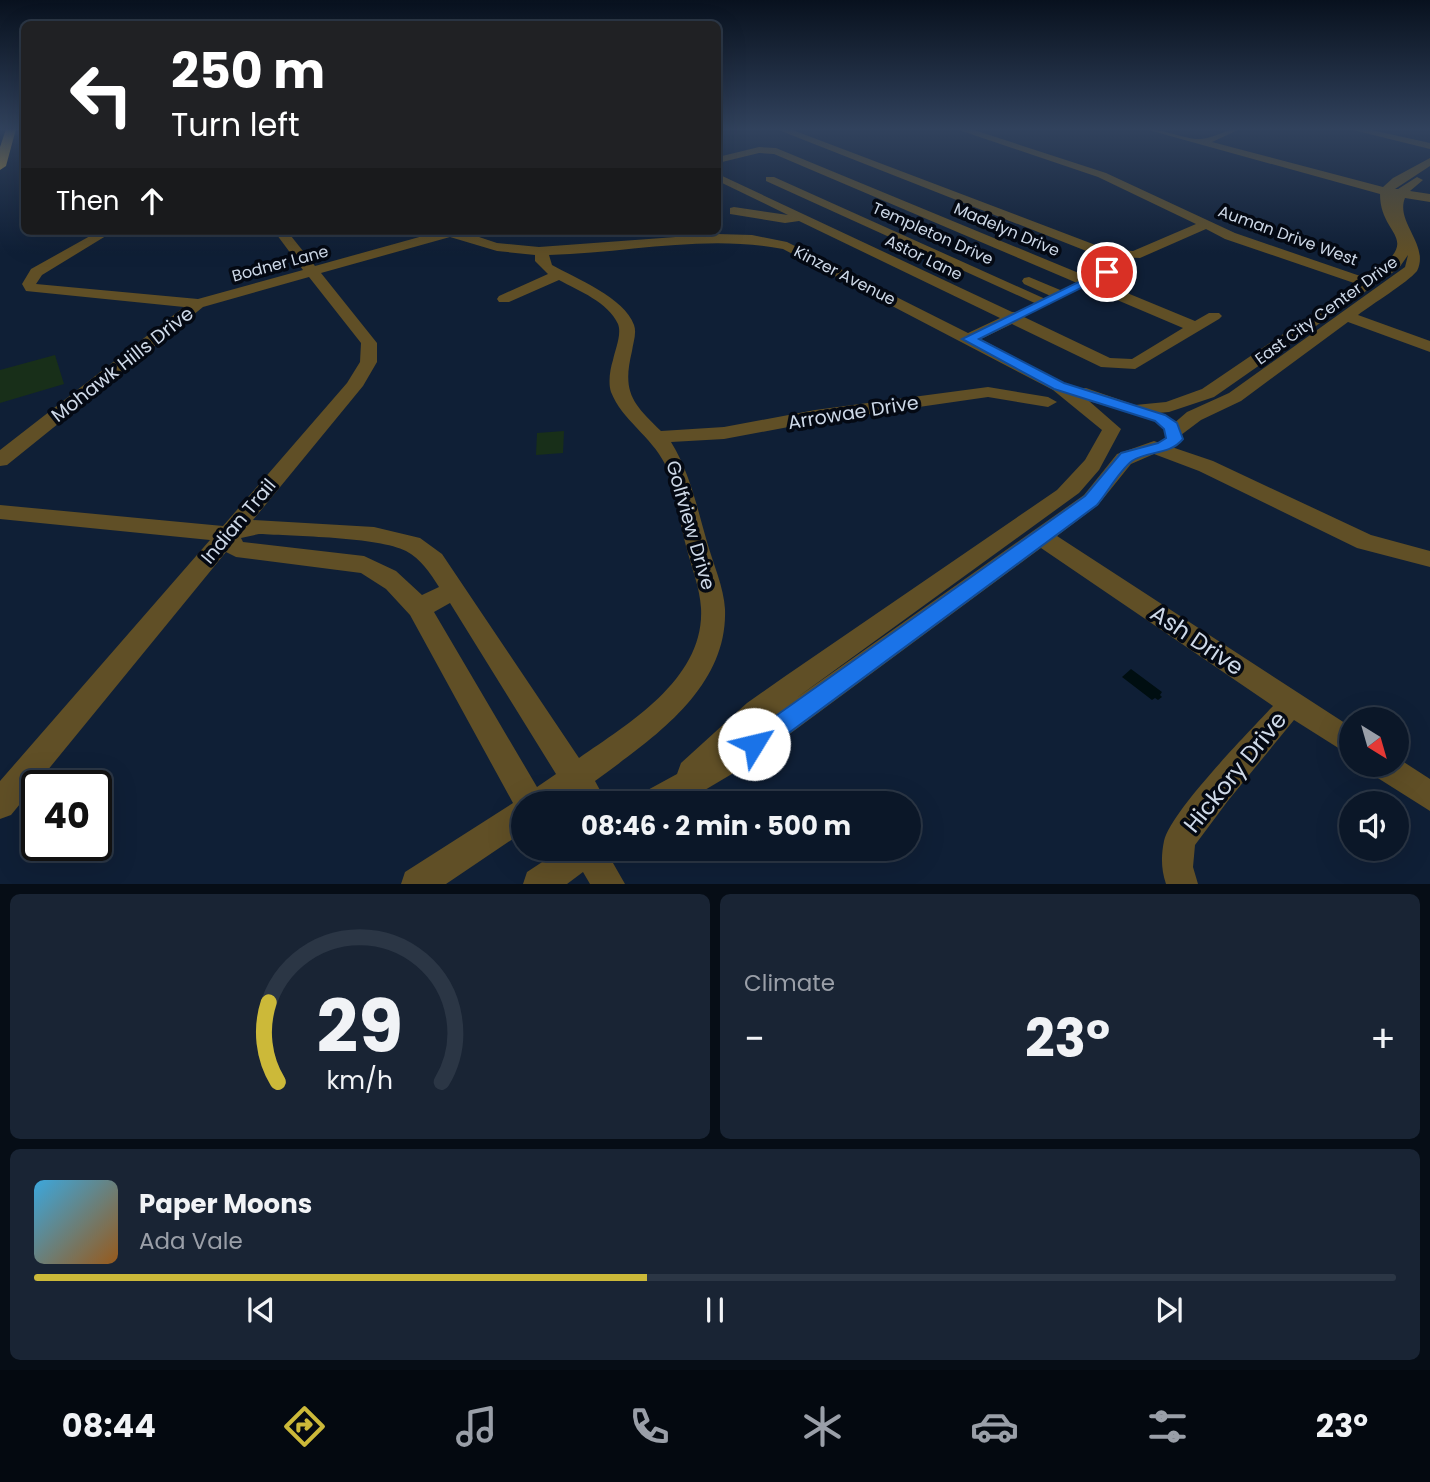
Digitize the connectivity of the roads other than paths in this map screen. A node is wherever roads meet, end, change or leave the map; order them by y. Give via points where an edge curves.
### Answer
1 (799, 170) edge
2 (823, 170) edge
3 (887, 170) edge
4 (1086, 170) edge
5 (1308, 170) edge
6 (1414, 170) edge
7 (1430, 172) edge
8 (790, 173) junction
9 (721, 179) edge
10 (770, 179) junction
11 (738, 188) junction
12 (1393, 192) junction
13 (721, 193) edge
14 (1430, 198) edge
15 (766, 201) junction
16 (734, 211) junction
17 (721, 213) edge
18 (799, 216) junction
19 (930, 216) junction
20 (907, 224) junction
21 (1205, 225) junction
22 (887, 231) junction
23 (101, 235) edge
24 (283, 235) edge
25 (441, 235) edge
26 (461, 235) edge
27 (854, 243) junction
28 (542, 251) junction
29 (1107, 272) dead end
30 (312, 273) junction
31 (559, 275) junction
32 (1087, 282) junction
33 (1368, 283) junction
34 (1060, 295) junction
35 (504, 299) dead end
36 (1044, 302) junction
37 (198, 304) junction
38 (1214, 316) dead end
39 (1347, 316) junction
40 (1010, 319) junction
41 (1195, 327) junction
42 (969, 339) junction
43 (1430, 347) edge
44 (1117, 365) joint
45 (1053, 394) junction
46 (1122, 419) junction
47 (1175, 433) junction
48 (657, 437) junction
49 (1154, 447) junction
50 (0, 460) edge
51 (1270, 495) junction
52 (0, 512) edge
53 (227, 534) junction
54 (1042, 537) junction
55 (1430, 559) edge
56 (454, 590) junction
57 (419, 608) junction
58 (1292, 703) junction
59 (1339, 735) edge
60 (1401, 777) edge
61 (547, 791) edge
62 (548, 791) edge
63 (553, 791) edge
64 (670, 791) edge
65 (675, 791) edge
66 (1430, 796) edge
67 (0, 804) edge
68 (511, 822) edge
69 (571, 861) edge
70 (595, 861) edge
71 (417, 884) edge
72 (539, 884) edge
73 (609, 884) edge
74 (1182, 884) edge

1 - 8 street
2 - 19 street, Madelyn Drive
3 - 21 street via 1104,253 1135,255
4 - 21 street, Auman Drive West
5 - 12 street
6 - 12 street via 1397,180
7 - 12 street
8 - 10 street
8 - 20 street, Templeton Drive
9 - 11 street, Astor Lane
10 - 11 street
10 - 22 street, Templeton Drive
11 - 13 street
11 - 15 street, Astor Lane
12 - 14 street
12 - 33 street, East City Center Drive via 1385,205 1402,231 1404,250 1394,265
12 - 39 street, East City Center Drive via 1420,244 1418,261
15 - 16 street
15 - 18 street, Astor Lane
16 - 17 street
16 - 18 street via 785,219
18 - 27 street, Astor Lane
19 - 20 street
19 - 32 street, Madelyn Drive
20 - 22 street
20 - 34 street, Templeton Drive
21 - 33 street, Auman Drive West
22 - 27 street
22 - 36 street, Templeton Drive
23 - 37 street, Mohawk Hills Drive via 36,272 31,288
24 - 30 street, Indian Trail
25 - 30 street, Bodner Lane
26 - 28 street, Kinzer Avenue via 503,248
27 - 40 street, Astor Lane
28 - 31 street, Golfview Drive via 545,266
28 - 42 street, Kinzer Avenue via 720,237 769,241 805,254
29 - 32 street
30 - 37 street, Bodner Lane
30 - 53 street, Indian Trail via 369,343 368,366
31 - 35 street
31 - 48 street, Golfview Drive via 606,300 626,324 619,390 636,418
32 - 34 street
32 - 41 street, Madelyn Drive
33 - 46 street, East City Center Drive via 1208,393
34 - 36 street
36 - 40 street
37 - 50 street, Mohawk Hills Drive
38 - 41 street
39 - 43 street
39 - 47 street, East City Center Drive via 1235,397 1194,416
40 - 42 street
40 - 44 street, Astor Lane
41 - 44 street via 1135,363
42 - 45 street, Kinzer Avenue
45 - 46 street, Kinzer Avenue
45 - 46 street, Kinzer Avenue
45 - 48 street, Arrowae Drive via 968,394 754,429
46 - 47 street via 1160,418
46 - 49 street via 1129,442
46 - 64 street via 1083,478 1065,495 786,690
47 - 49 street, East City Center Drive via 1171,444
47 - 51 street via 1198,453
48 - 63 street, Golfview Drive via 670,453 709,581 712,631 704,660 688,686
49 - 51 street
49 - 54 street via 1127,456 1096,496
51 - 55 street via 1365,542
52 - 53 street
53 - 56 street via 259,526 374,535 412,544 434,560
53 - 57 street via 236,549 363,565 383,573
53 - 67 street, Indian Trail
54 - 58 street, Ash Drive
54 - 65 street via 742,753
56 - 57 street
56 - 62 street
57 - 61 street
58 - 59 street, Ash Drive
58 - 74 street, Hickory Drive via 1180,840 1177,867
60 - 66 street
68 - 71 street
69 - 72 street
70 - 73 street

